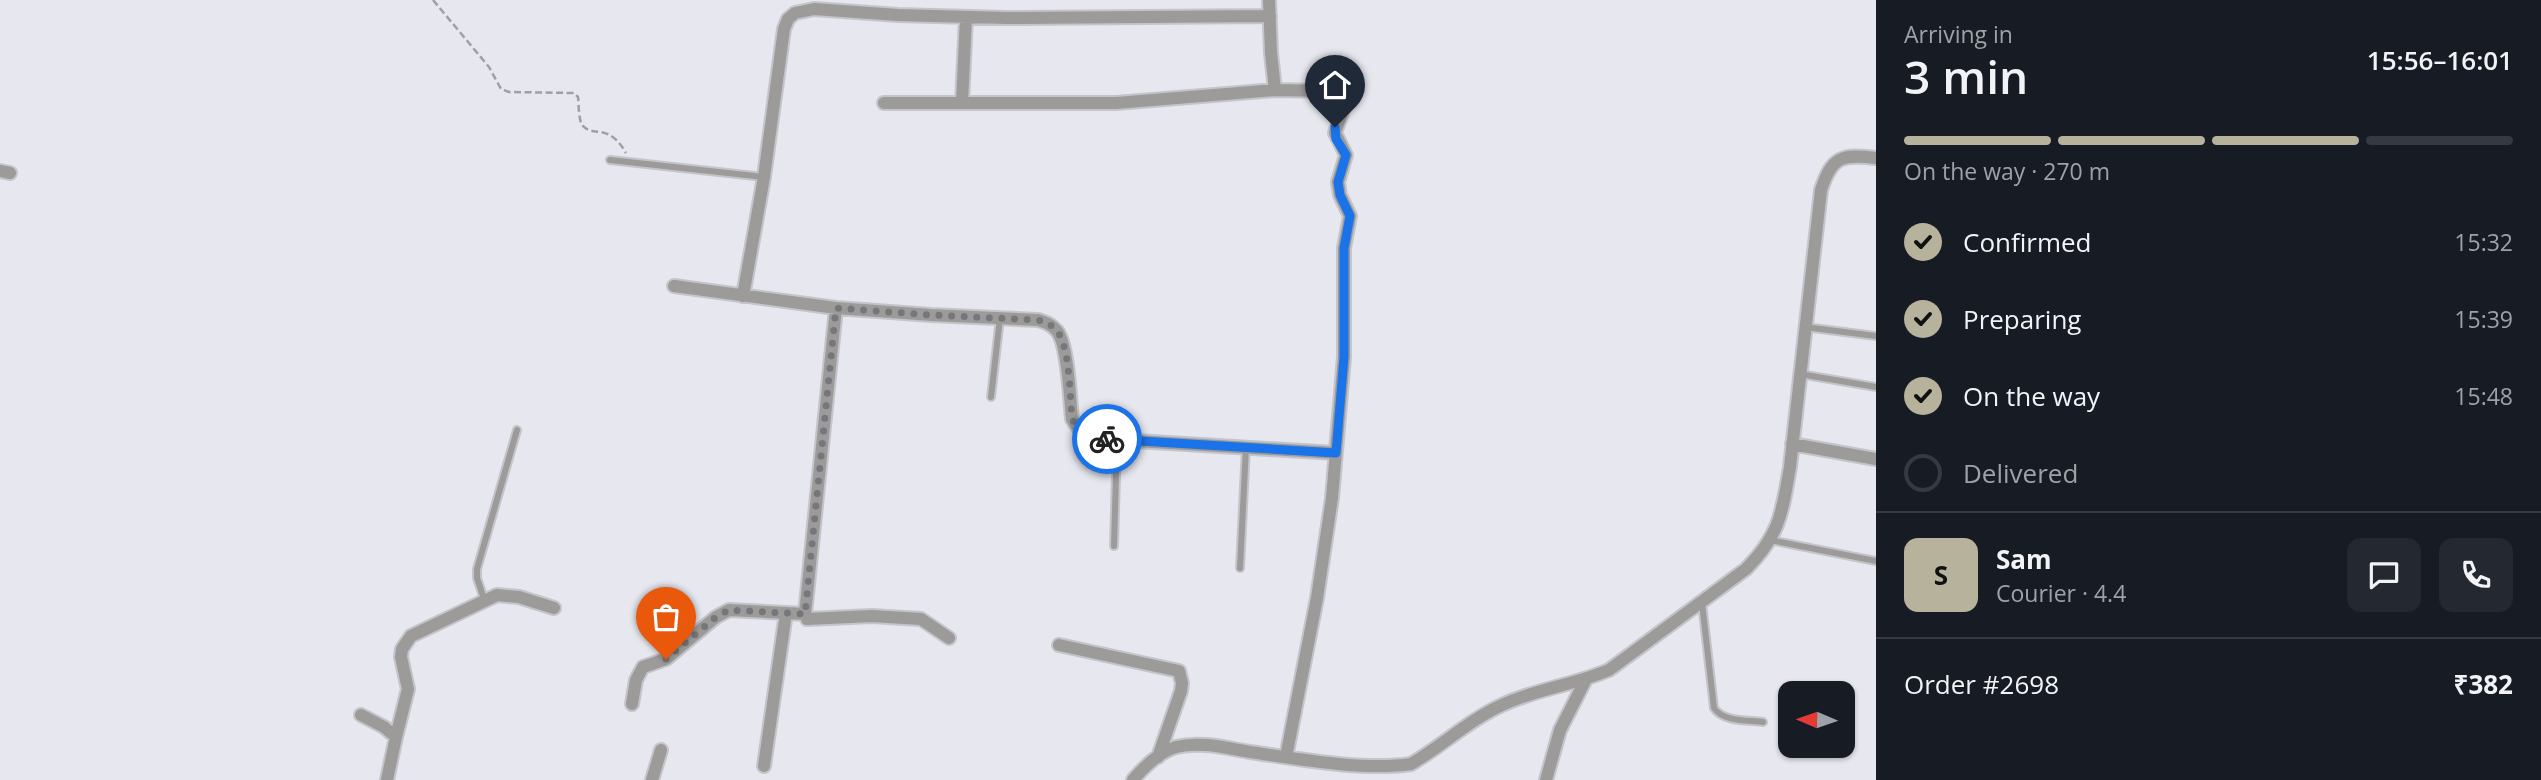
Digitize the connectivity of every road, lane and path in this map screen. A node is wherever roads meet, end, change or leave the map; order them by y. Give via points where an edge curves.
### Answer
1 (433, 0) edge
2 (1269, 0) edge
3 (1270, 16) junction
4 (965, 17) junction
5 (1275, 90) junction
6 (884, 103) dead end
7 (962, 103) junction
8 (1876, 159) edge
9 (610, 160) dead end
10 (631, 162) junction
11 (764, 177) junction
12 (674, 286) dead end
13 (743, 296) junction
14 (836, 308) junction
15 (1000, 318) junction
16 (1805, 327) junction
17 (1876, 336) edge
18 (1800, 374) junction
19 (1876, 387) edge
20 (991, 397) dead end
21 (517, 430) dead end
22 (1117, 440) junction
23 (1792, 444) junction
24 (1246, 447) junction
25 (1336, 453) junction
26 (1876, 459) edge
27 (1770, 540) junction
28 (1114, 546) dead end
29 (1876, 561) edge
30 (1240, 568) dead end
31 (484, 599) junction
32 (1702, 601) junction
33 (554, 608) dead end
34 (786, 613) junction
35 (805, 614) junction
36 (949, 638) dead end
37 (1059, 645) dead end
38 (1585, 681) junction
39 (632, 704) dead end
40 (361, 715) dead end
41 (1763, 722) dead end
42 (396, 737) junction
43 (661, 750) dead end
44 (1158, 757) junction
45 (1286, 757) junction
46 (764, 766) dead end
47 (387, 780) edge
48 (652, 780) edge
49 (1133, 780) edge
50 (1546, 780) edge

1 - 10 path via 489,67 501,89 574,93 584,127 612,135
2 - 3 street
3 - 4 street
3 - 5 street
4 - 7 street
4 - 11 street via 814,9 795,13 784,29
5 - 7 street via 1116,103
5 - 25 street via 1328,91 1343,97 1344,107 1335,127 1346,155 1338,188 1350,216 1344,248 1344,357
6 - 7 street
8 - 16 street via 1854,156 1838,160 1827,172
9 - 10 lane
10 - 11 lane
11 - 13 street
12 - 13 street
13 - 14 street
14 - 15 street
14 - 35 street
15 - 20 lane
15 - 22 street via 1038,320 1059,333 1072,419 1089,436
16 - 17 lane
16 - 18 street
18 - 19 lane
18 - 23 street
21 - 31 lane via 477,569
22 - 24 street
22 - 28 lane
23 - 26 street
23 - 27 street via 1784,500
24 - 25 street
24 - 30 lane
25 - 45 street via 1317,598
27 - 29 lane
27 - 32 street via 1746,569
31 - 33 street via 510,595
31 - 42 street via 406,641 401,657 408,689
32 - 38 street via 1621,663
32 - 41 lane via 1714,708 1726,717
34 - 35 street
34 - 39 street via 729,610 716,617 666,659 643,667
34 - 46 street
35 - 36 street via 807,619 818,620 920,619
37 - 44 street via 1179,671 1181,691
38 - 45 street via 1500,705 1411,764 1382,766
38 - 50 street via 1560,730
40 - 42 street
42 - 47 street
43 - 48 street
44 - 45 street via 1173,748 1197,744
44 - 49 street

